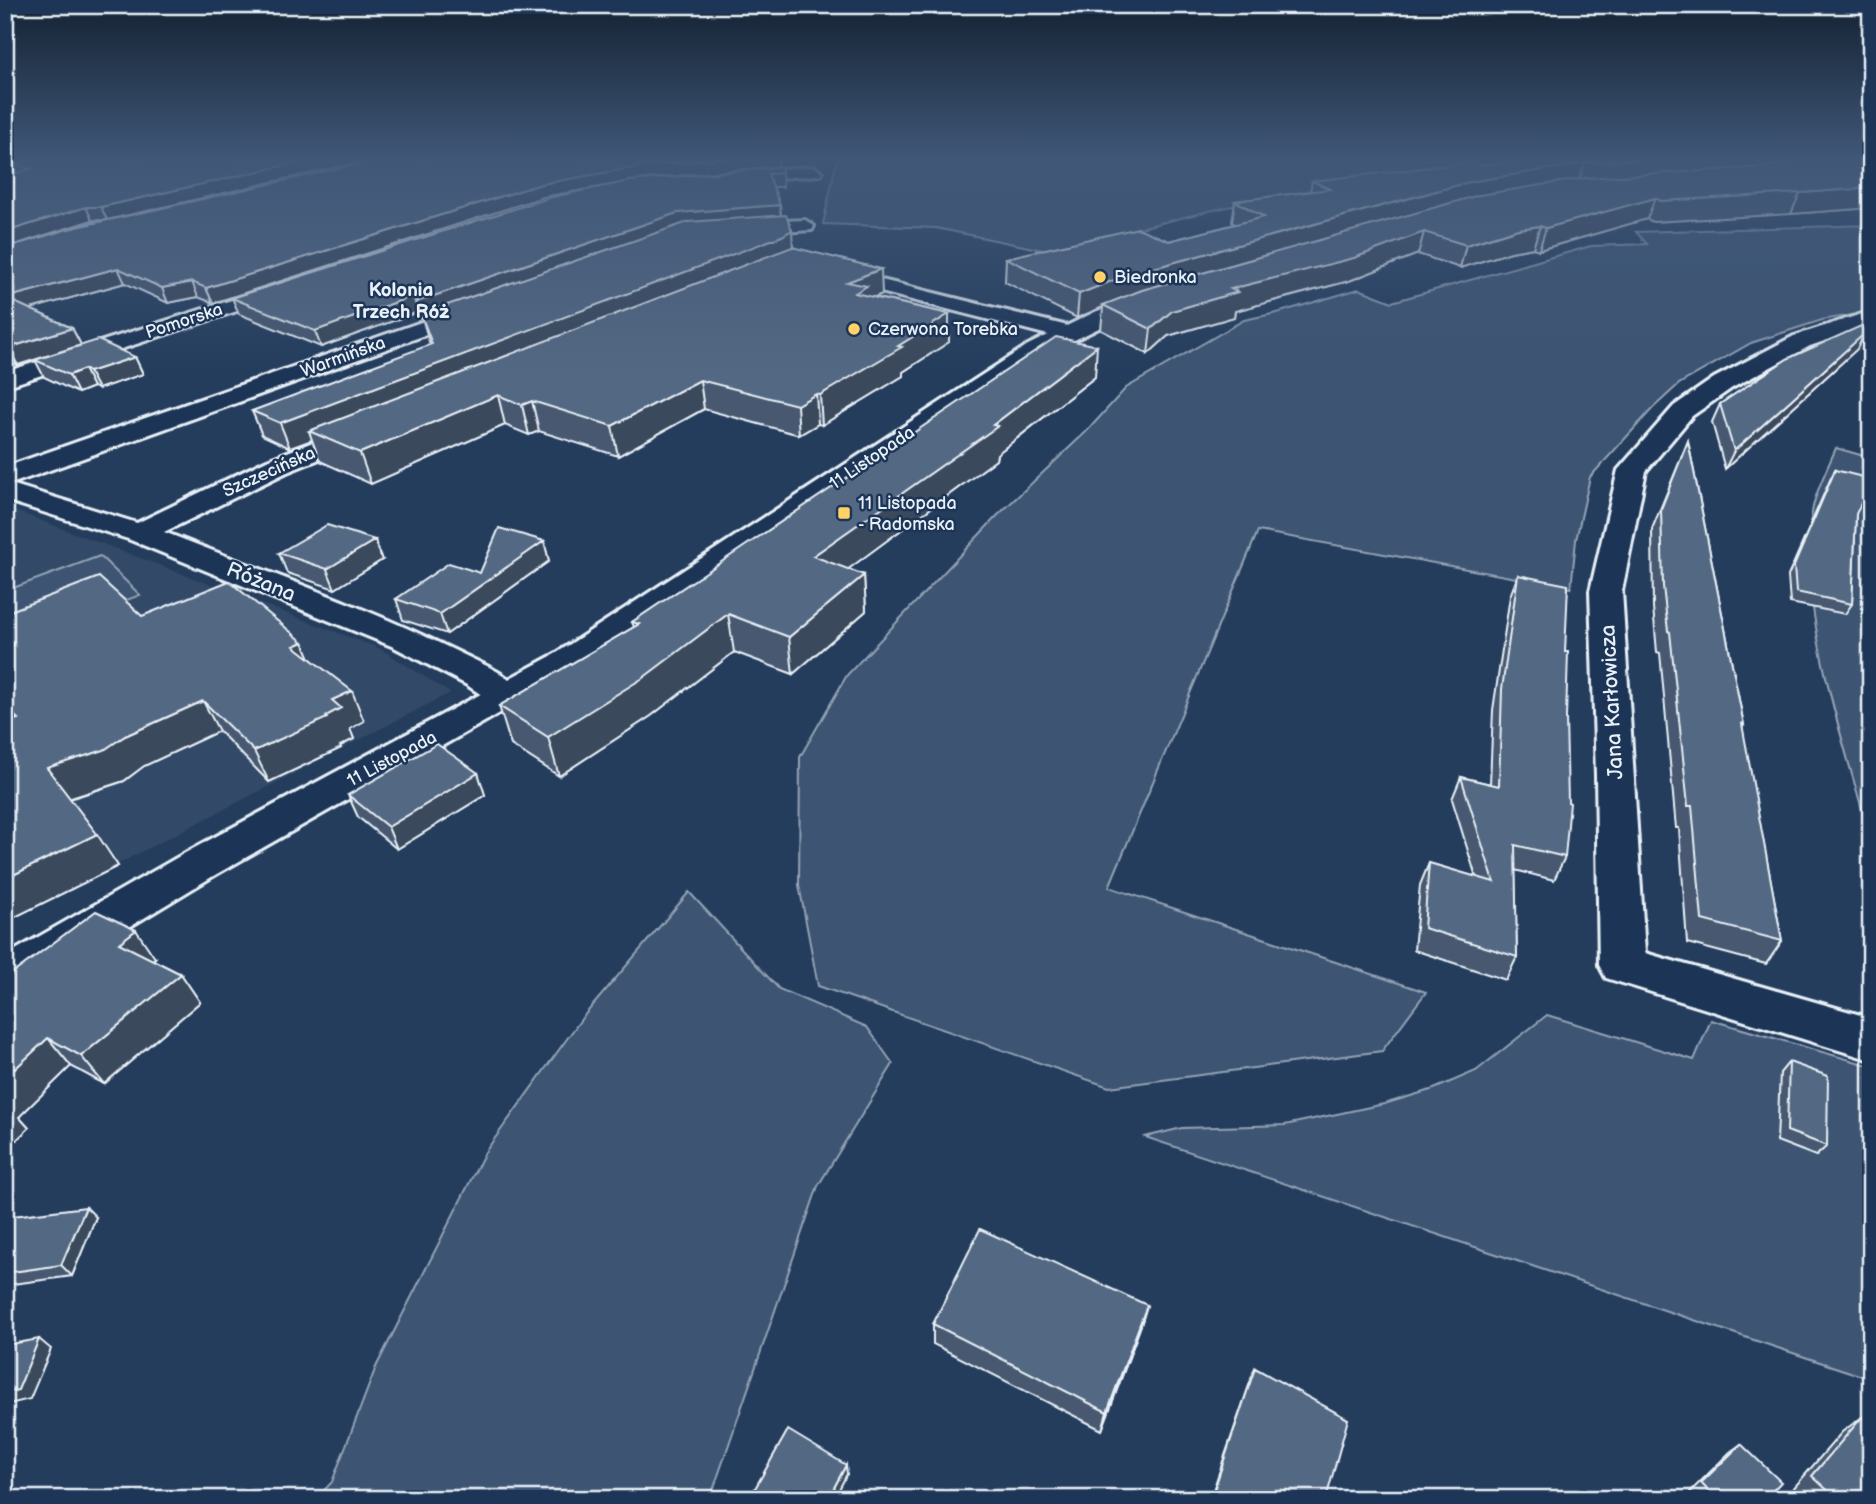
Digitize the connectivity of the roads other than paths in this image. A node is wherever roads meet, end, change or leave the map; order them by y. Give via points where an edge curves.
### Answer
1 (94, 229) edge
2 (103, 229) edge
3 (756, 229) edge
4 (806, 229) edge
5 (712, 232) edge
6 (75, 236) junction
7 (5, 257) edge
8 (305, 283) edge
9 (1176, 292) edge
10 (490, 304) edge
11 (1871, 318) edge
12 (1068, 333) junction
13 (5, 380) edge
14 (380, 425) edge
15 (5, 477) edge
16 (5, 491) edge
17 (139, 534) junction
18 (508, 696) junction
19 (5, 979) edge
20 (1871, 1039) edge

1 - 6 street
2 - 6 street
3 - 5 street
4 - 12 street via 813,260
6 - 7 street
8 - 13 street, Pomorska
9 - 12 street, 11 Listopada
10 - 15 street, Warmińska
11 - 20 street, Jana Karłowicza via 1802,341 1723,383 1683,411 1632,470 1606,591 1622,965
12 - 18 street, 11 Listopada via 999,373 627,622
14 - 17 street, Szczecińska via 277,466
16 - 17 street, Różana
17 - 18 street, Różana via 406,640
18 - 19 street, 11 Listopada via 200,864

